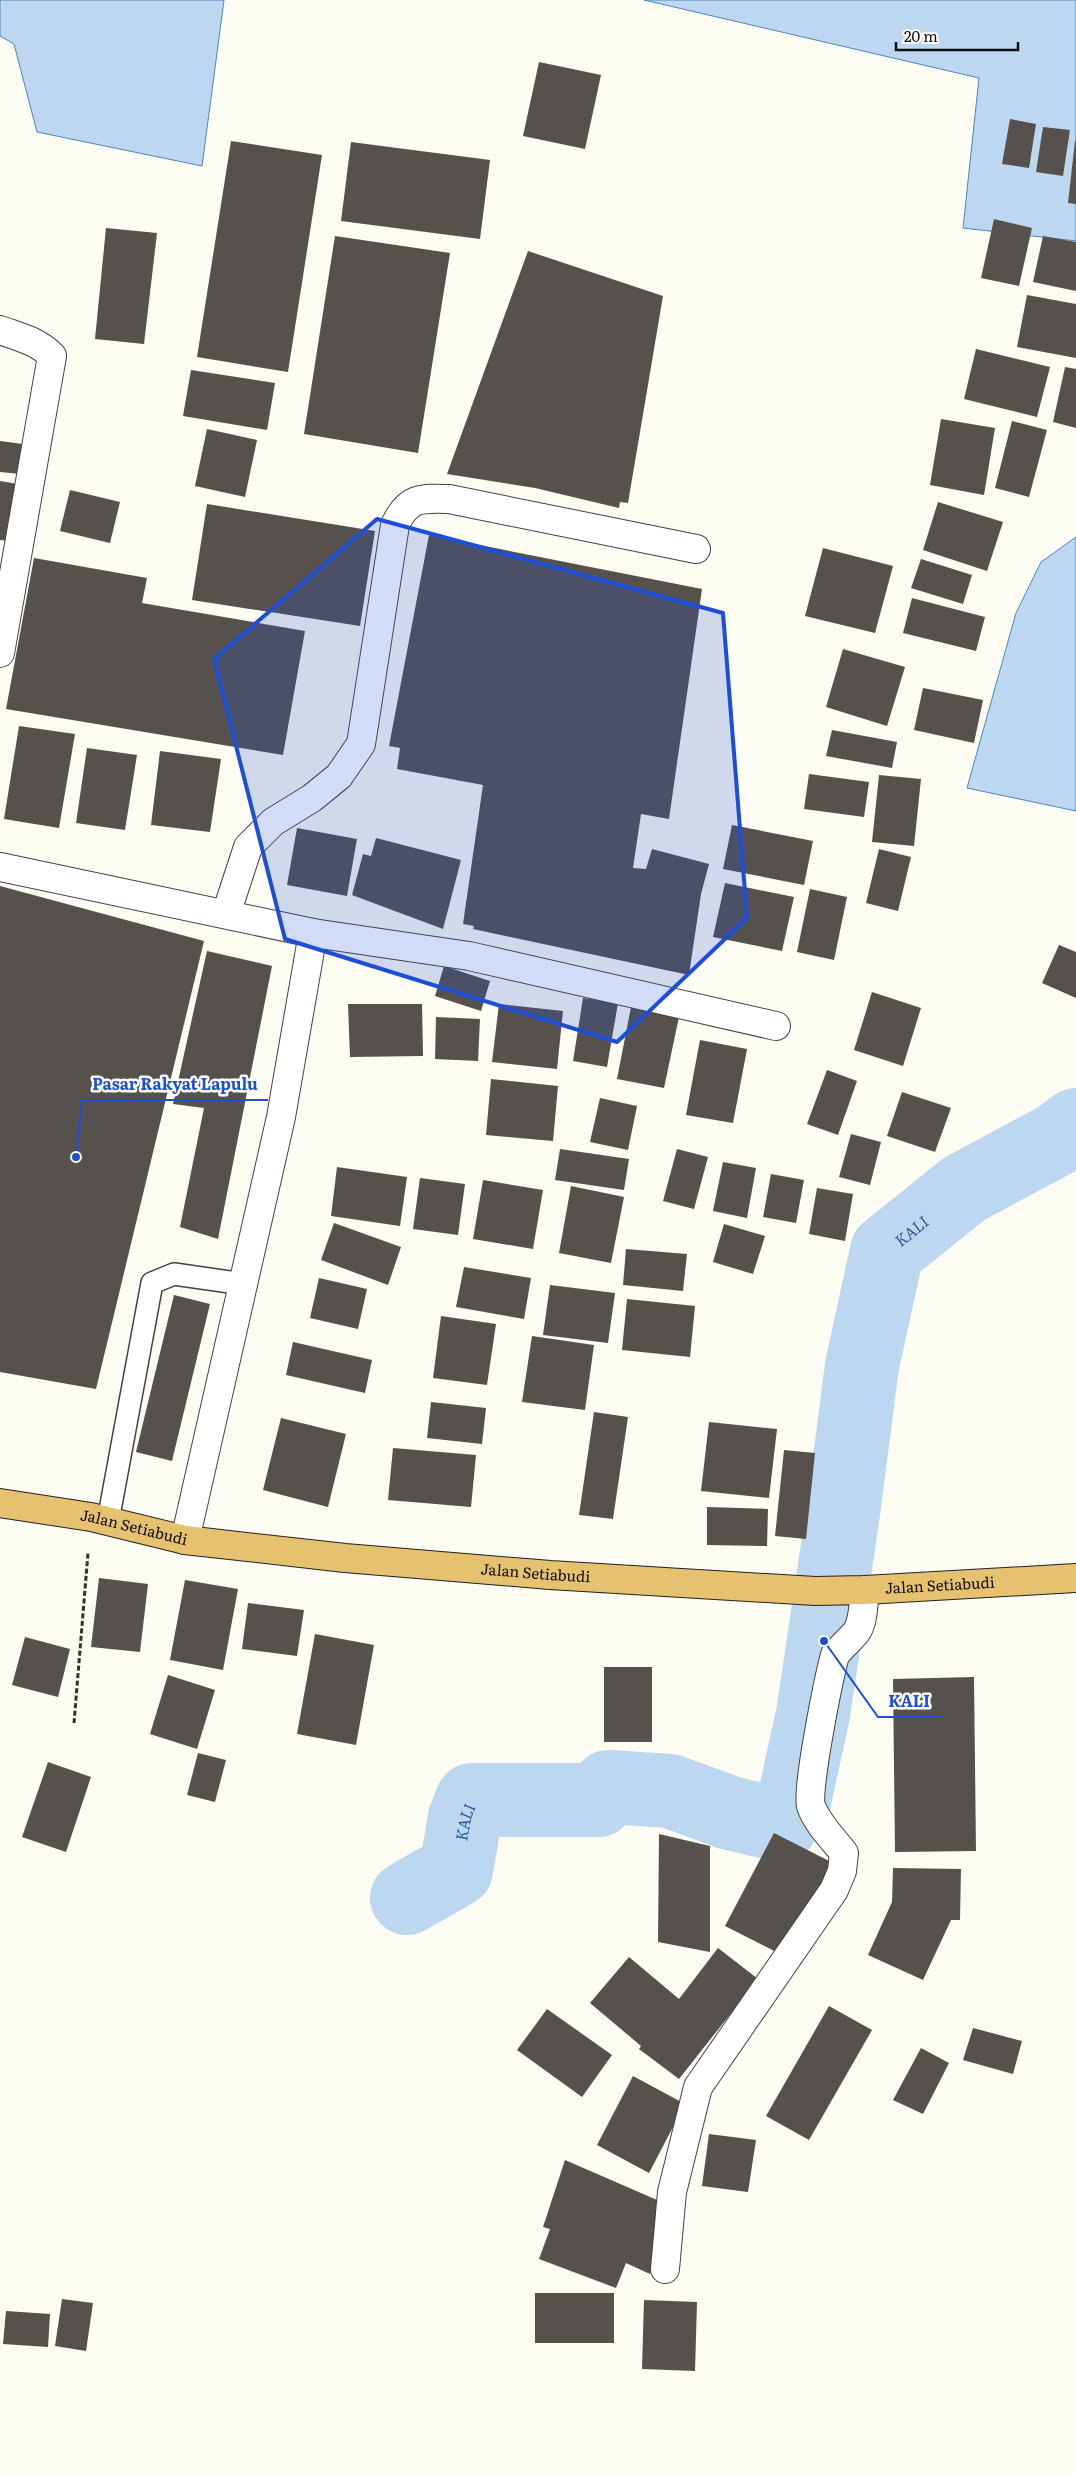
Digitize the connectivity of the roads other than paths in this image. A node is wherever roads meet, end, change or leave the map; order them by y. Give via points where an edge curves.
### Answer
1 (0, 330) edge
2 (696, 549) dead end
3 (0, 653) edge
4 (0, 867) edge
5 (226, 914) junction
6 (313, 933) junction
7 (776, 1026) dead end
8 (244, 1284) junction
9 (0, 1503) edge
10 (100, 1519) junction
11 (184, 1540) junction
12 (1076, 1578) edge
13 (857, 1591) junction
14 (665, 2269) dead end

1 - 3 street via 34,342 52,356
2 - 5 street via 449,500 429,498 414,501 401,512 395,524 361,744 339,776 312,798 273,822 248,847
4 - 5 street
5 - 6 street
6 - 7 street via 469,956
6 - 8 street via 281,1117
8 - 10 lane via 174,1274 152,1283
8 - 11 street
9 - 10 highway, Jalan Setiabudi
10 - 11 highway, Jalan Setiabudi
11 - 13 highway, Jalan Setiabudi via 345,1558 540,1574
12 - 13 highway, Jalan Setiabudi
13 - 14 street via 861,1622 857,1632 835,1655 810,1804 844,1853 842,1871 834,1890 698,2087 672,2192

